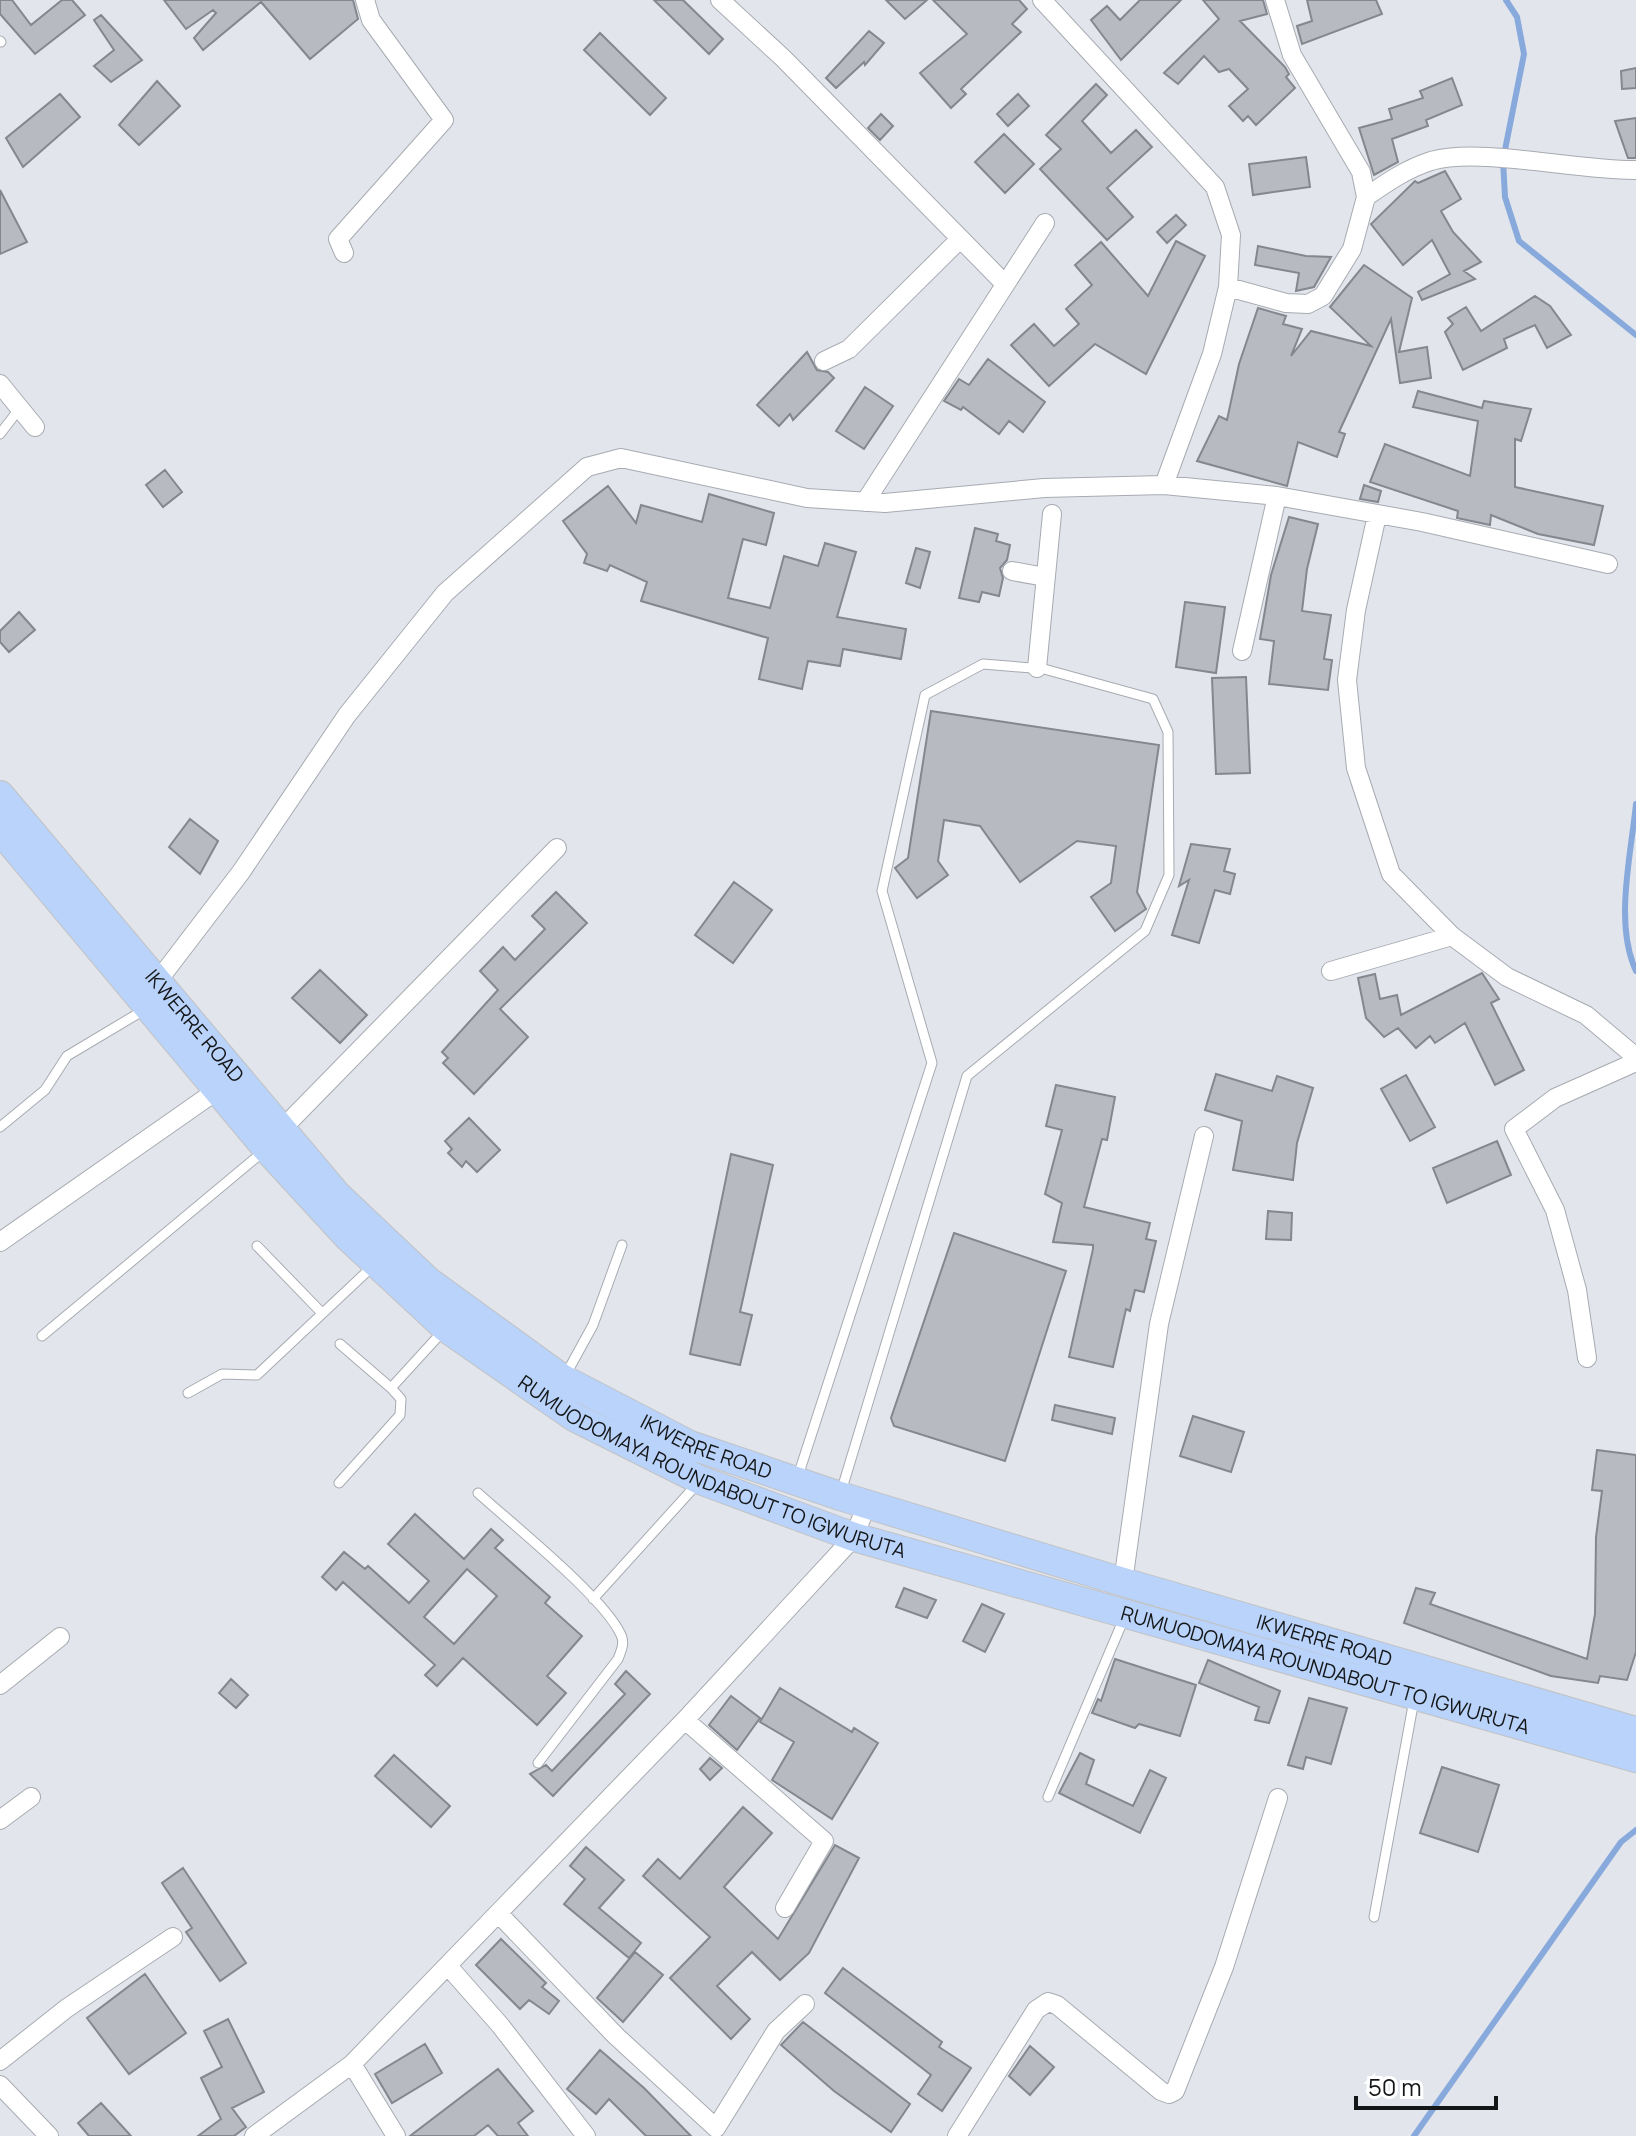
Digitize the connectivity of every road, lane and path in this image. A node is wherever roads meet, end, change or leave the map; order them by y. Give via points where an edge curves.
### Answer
1 (365, 0) edge
2 (720, 0) edge
3 (1042, 0) edge
4 (1275, 0) edge
5 (1636, 170) edge
6 (1366, 197) junction
7 (1045, 223) dead end
8 (960, 239) junction
9 (344, 253) dead end
10 (1005, 284) junction
11 (1228, 287) junction
12 (824, 361) dead end
13 (0, 384) edge
14 (20, 408) junction
15 (35, 427) dead end
16 (0, 434) edge
17 (1164, 485) junction
18 (1277, 496) junction
19 (865, 502) junction
20 (1052, 514) dead end
21 (1377, 515) junction
22 (1608, 564) dead end
23 (1012, 571) dead end
24 (1045, 577) junction
25 (1242, 651) dead end
26 (1037, 668) junction
27 (0, 795) edge
28 (0, 830) edge
29 (557, 848) dead end
30 (1452, 936) junction
31 (1331, 971) dead end
32 (153, 994) junction
33 (1636, 1059) edge
34 (219, 1089) junction
35 (0, 1127) edge
36 (1204, 1136) dead end
37 (274, 1139) junction
38 (0, 1242) edge
39 (622, 1245) dead end
40 (257, 1246) dead end
41 (377, 1263) junction
42 (321, 1312) junction
43 (446, 1328) junction
44 (42, 1336) dead end
45 (340, 1344) dead end
46 (1587, 1358) dead end
47 (563, 1379) junction
48 (391, 1388) junction
49 (188, 1393) dead end
50 (700, 1480) junction
51 (796, 1480) junction
52 (339, 1483) dead end
53 (478, 1493) dead end
54 (840, 1496) junction
55 (867, 1504) junction
56 (854, 1537) junction
57 (1123, 1582) junction
58 (593, 1599) junction
59 (1126, 1614) junction
60 (60, 1637) dead end
61 (0, 1685) edge
62 (1414, 1698) junction
63 (685, 1720) junction
64 (1636, 1731) edge
65 (1636, 1758) edge
66 (538, 1763) dead end
67 (31, 1797) dead end
68 (1048, 1797) dead end
69 (1278, 1798) dead end
70 (0, 1820) edge
71 (785, 1908) dead end
72 (499, 1914) junction
73 (1374, 1917) dead end
74 (173, 1937) dead end
75 (448, 1966) junction
76 (805, 2004) dead end
77 (0, 2061) edge
78 (352, 2064) junction
79 (0, 2085) edge
80 (719, 2132) edge
81 (49, 2136) edge
82 (254, 2136) edge
83 (396, 2136) edge
84 (586, 2136) edge
85 (957, 2136) edge

1 - 9 street via 371,20 444,120 338,239
2 - 8 street
3 - 11 street via 1215,187 1231,235
4 - 6 street via 1292,55 1361,172
5 - 6 street via 1484,158 1433,160
6 - 11 street via 1352,249 1323,296 1308,304 1286,303
7 - 10 street
8 - 10 street
8 - 12 street via 849,349
10 - 19 street
11 - 17 street via 1212,354
13 - 14 street
14 - 15 street
14 - 16 lane
17 - 18 street
17 - 19 street
18 - 21 street
18 - 25 street
19 - 32 street via 807,498 621,458 587,467 445,593 347,715
20 - 24 street
21 - 22 street
21 - 30 street via 1347,680 1356,768 1391,874
23 - 24 street
24 - 26 street
26 - 51 lane via 983,664 925,695 882,891 932,1063
26 - 54 lane via 1153,699 1168,732 1169,875 1145,931 967,1076
27 - 32 main road, IKWERRE ROAD
28 - 32 main road, RUMUODOMAYA ROUNDABOUT TO IGWURUTA
29 - 37 street
30 - 31 street
30 - 33 street via 1507,977 1586,1015
32 - 34 main road, RUMUODOMAYA ROUNDABOUT TO IGWURUTA
32 - 35 lane via 67,1056 45,1090
32 - 37 main road, IKWERRE ROAD
33 - 46 street via 1555,1098 1514,1129 1555,1210 1577,1290
34 - 37 main road, RUMUODOMAYA ROUNDABOUT TO IGWURUTA
34 - 38 street
36 - 57 street via 1159,1324
37 - 41 main road, RUMUODOMAYA ROUNDABOUT TO IGWURUTA
37 - 44 lane
37 - 47 main road, IKWERRE ROAD via 428,1281
39 - 47 lane via 593,1325
40 - 42 lane
41 - 42 lane
41 - 43 main road, RUMUODOMAYA ROUNDABOUT TO IGWURUTA
42 - 49 lane via 257,1375 222,1374
43 - 48 lane
43 - 50 main road, RUMUODOMAYA ROUNDABOUT TO IGWURUTA via 574,1417
45 - 48 lane
47 - 51 main road, IKWERRE ROAD via 690,1445
48 - 52 lane via 401,1399 400,1415
50 - 56 main road, RUMUODOMAYA ROUNDABOUT TO IGWURUTA
50 - 58 lane
51 - 54 main road, IKWERRE ROAD
53 - 58 lane
54 - 55 main road, IKWERRE ROAD
55 - 56 street
55 - 57 main road, IKWERRE ROAD
56 - 59 main road, RUMUODOMAYA ROUNDABOUT TO IGWURUTA
56 - 63 street
57 - 64 main road, IKWERRE ROAD
58 - 66 lane via 621,1635 623,1647
59 - 62 main road, RUMUODOMAYA ROUNDABOUT TO IGWURUTA
59 - 68 lane
60 - 61 street
62 - 65 main road, RUMUODOMAYA ROUNDABOUT TO IGWURUTA
62 - 73 lane
63 - 71 street via 824,1841
63 - 72 street
67 - 70 street
69 - 85 street via 1224,1967 1175,2091 1161,2091 1048,2002 1036,2010
72 - 75 street
72 - 80 street via 616,2036
74 - 77 street via 67,2008
75 - 78 street
75 - 84 street
76 - 80 street via 776,2031
78 - 82 street
78 - 83 street
79 - 81 street

